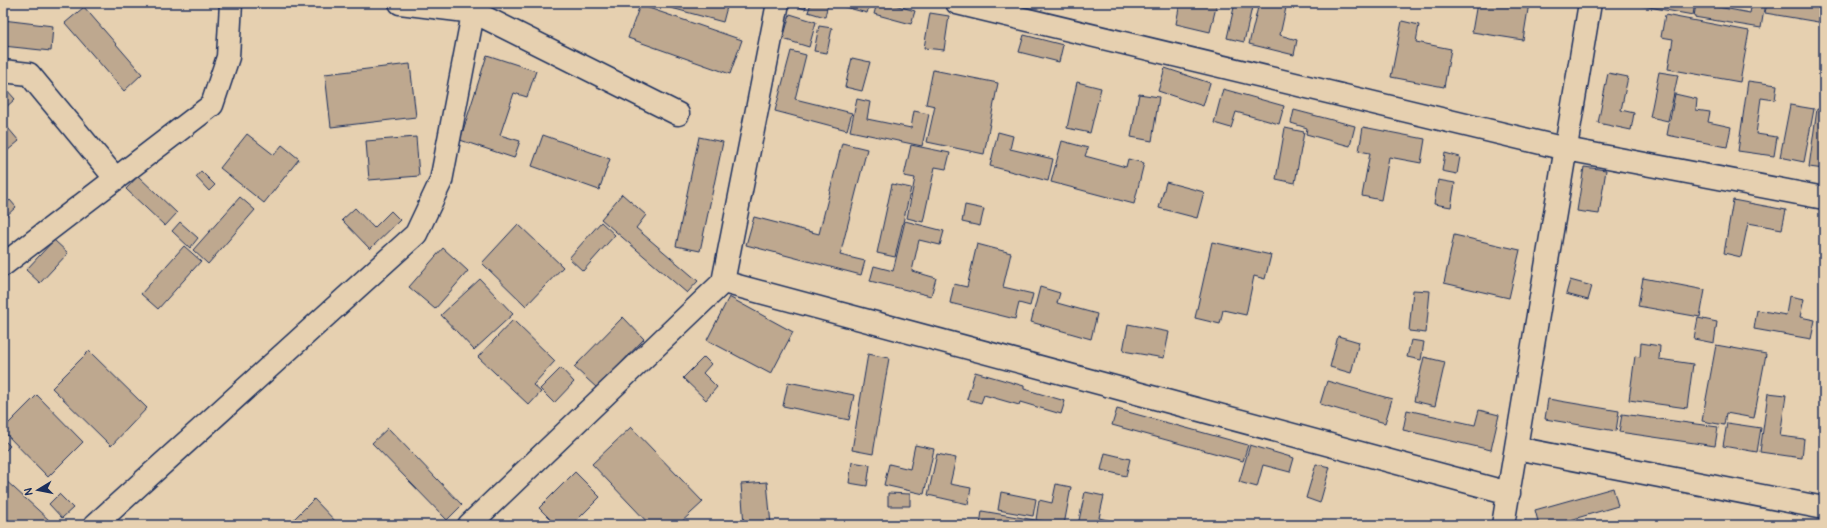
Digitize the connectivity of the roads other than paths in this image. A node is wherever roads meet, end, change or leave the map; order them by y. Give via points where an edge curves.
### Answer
1 (231, 3) edge
2 (400, 3) edge
3 (778, 3) edge
4 (956, 3) edge
5 (1590, 3) edge
6 (474, 8) edge
7 (3, 71) edge
8 (678, 114) dead end
9 (1566, 149) junction
10 (116, 178) junction
11 (1824, 198) edge
12 (3, 265) edge
13 (723, 282) junction
14 (1516, 448) junction
15 (1509, 493) junction
16 (1824, 508) edge
17 (95, 525) edge
18 (469, 525) edge
19 (1503, 525) edge

1 - 10 street via 228,57 212,105
2 - 6 street
3 - 13 street
4 - 9 street
5 - 9 street
6 - 8 street
6 - 17 street via 441,181 416,234
7 - 10 street via 29,74
9 - 11 street
9 - 14 street
10 - 12 street
13 - 15 street
13 - 18 street
14 - 15 street
14 - 16 street
15 - 19 street

